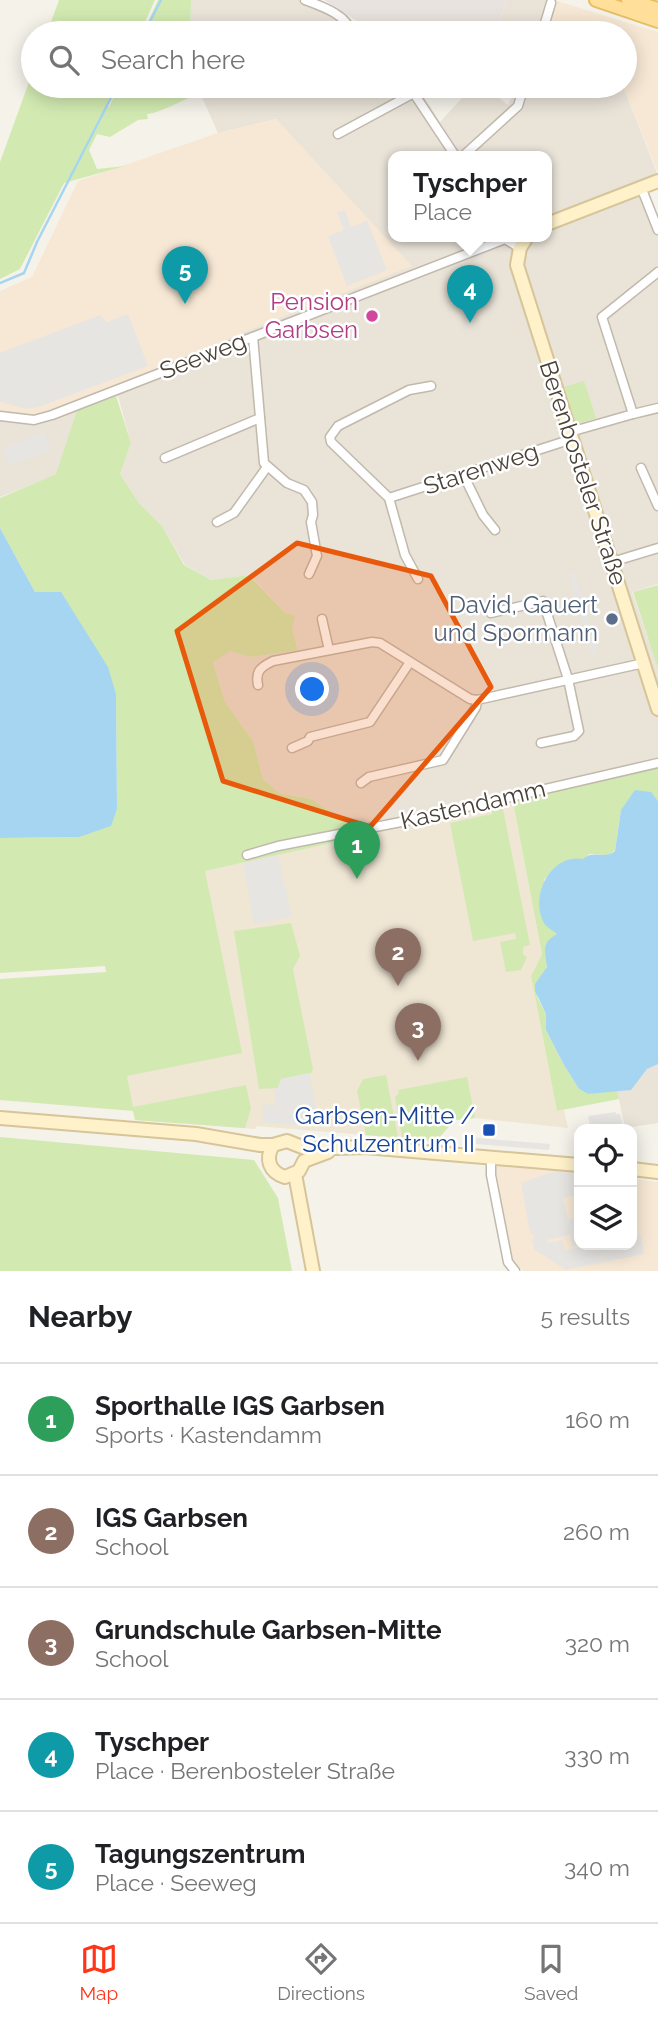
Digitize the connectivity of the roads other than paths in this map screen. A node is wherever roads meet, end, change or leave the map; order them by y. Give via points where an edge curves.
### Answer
1 (305, 0) edge
2 (596, 0) edge
3 (628, 0) edge
4 (551, 4) dead end
5 (658, 9) edge
6 (658, 20) edge
7 (345, 21) edge
8 (546, 21) edge
9 (398, 98) edge
10 (416, 98) edge
11 (520, 98) edge
12 (338, 134) dead end
13 (452, 151) edge
14 (469, 151) edge
15 (658, 181) edge
16 (641, 187) junction
17 (552, 222) edge
18 (658, 230) edge
19 (495, 242) edge
20 (524, 242) edge
21 (658, 272) edge
22 (253, 337) junction
23 (431, 386) dead end
24 (658, 408) edge
25 (633, 414) junction
26 (0, 416) edge
27 (260, 418) junction
28 (571, 436) junction
29 (165, 458) dead end
30 (267, 467) junction
31 (641, 468) dead end
32 (463, 474) junction
33 (389, 498) junction
34 (658, 506) edge
35 (217, 522) dead end
36 (495, 530) dead end
37 (658, 548) edge
38 (612, 562) junction
39 (309, 574) dead end
40 (418, 579) dead end
41 (491, 613) dead end
42 (323, 620) dead end
43 (329, 650) junction
44 (410, 662) junction
45 (644, 663) junction
46 (568, 680) junction
47 (258, 685) dead end
48 (477, 700) junction
49 (658, 709) edge
50 (541, 743) dead end
51 (292, 748) dead end
52 (658, 763) edge
53 (361, 783) dead end
54 (247, 855) dead end
55 (0, 1118) edge
56 (236, 1141) junction
57 (273, 1145) junction
58 (300, 1147) junction
59 (342, 1147) junction
60 (491, 1157) junction
61 (268, 1158) junction
62 (304, 1161) junction
63 (574, 1165) edge
64 (637, 1170) edge
65 (658, 1172) edge
66 (290, 1175) junction
67 (305, 1271) edge
68 (313, 1271) edge
69 (515, 1271) edge

1 - 7 street
2 - 6 main road
3 - 5 main road
4 - 8 street
9 - 12 street
10 - 13 street
11 - 14 street via 518,106
15 - 16 street
16 - 17 street
16 - 18 street
19 - 22 street, Seeweg
20 - 28 street, Berenbosteler Straße via 517,265
21 - 25 street via 602,317
22 - 26 street, Seeweg via 43,418
22 - 27 street
23 - 33 street via 409,390 332,432 331,442
24 - 25 street, Starenweg
25 - 28 street, Starenweg
27 - 29 street
27 - 30 street
28 - 32 street, Starenweg
28 - 38 street, Berenbosteler Straße
30 - 35 street via 234,513
30 - 39 street via 304,490 312,502 317,556
31 - 34 street
32 - 33 street, Starenweg
32 - 36 street
33 - 40 street via 405,555
37 - 38 street
38 - 45 street, Berenbosteler Straße
41 - 46 street via 543,601
42 - 43 street
43 - 44 street via 376,642
43 - 47 street via 260,667
44 - 48 street
44 - 51 street via 370,722 310,737
45 - 46 street
45 - 49 street, Berenbosteler Straße
46 - 48 street
46 - 50 street via 578,734
48 - 53 street via 477,708 443,760 369,776
52 - 54 street, Kastendamm
55 - 56 street
56 - 57 street
56 - 61 street
57 - 58 street via 287,1141
57 - 61 street
58 - 59 street
58 - 62 street
59 - 60 street
59 - 62 street
60 - 63 street
60 - 69 street via 508,1262
61 - 66 street via 271,1169
62 - 66 street via 303,1167
64 - 65 street
66 - 67 street
66 - 68 street

